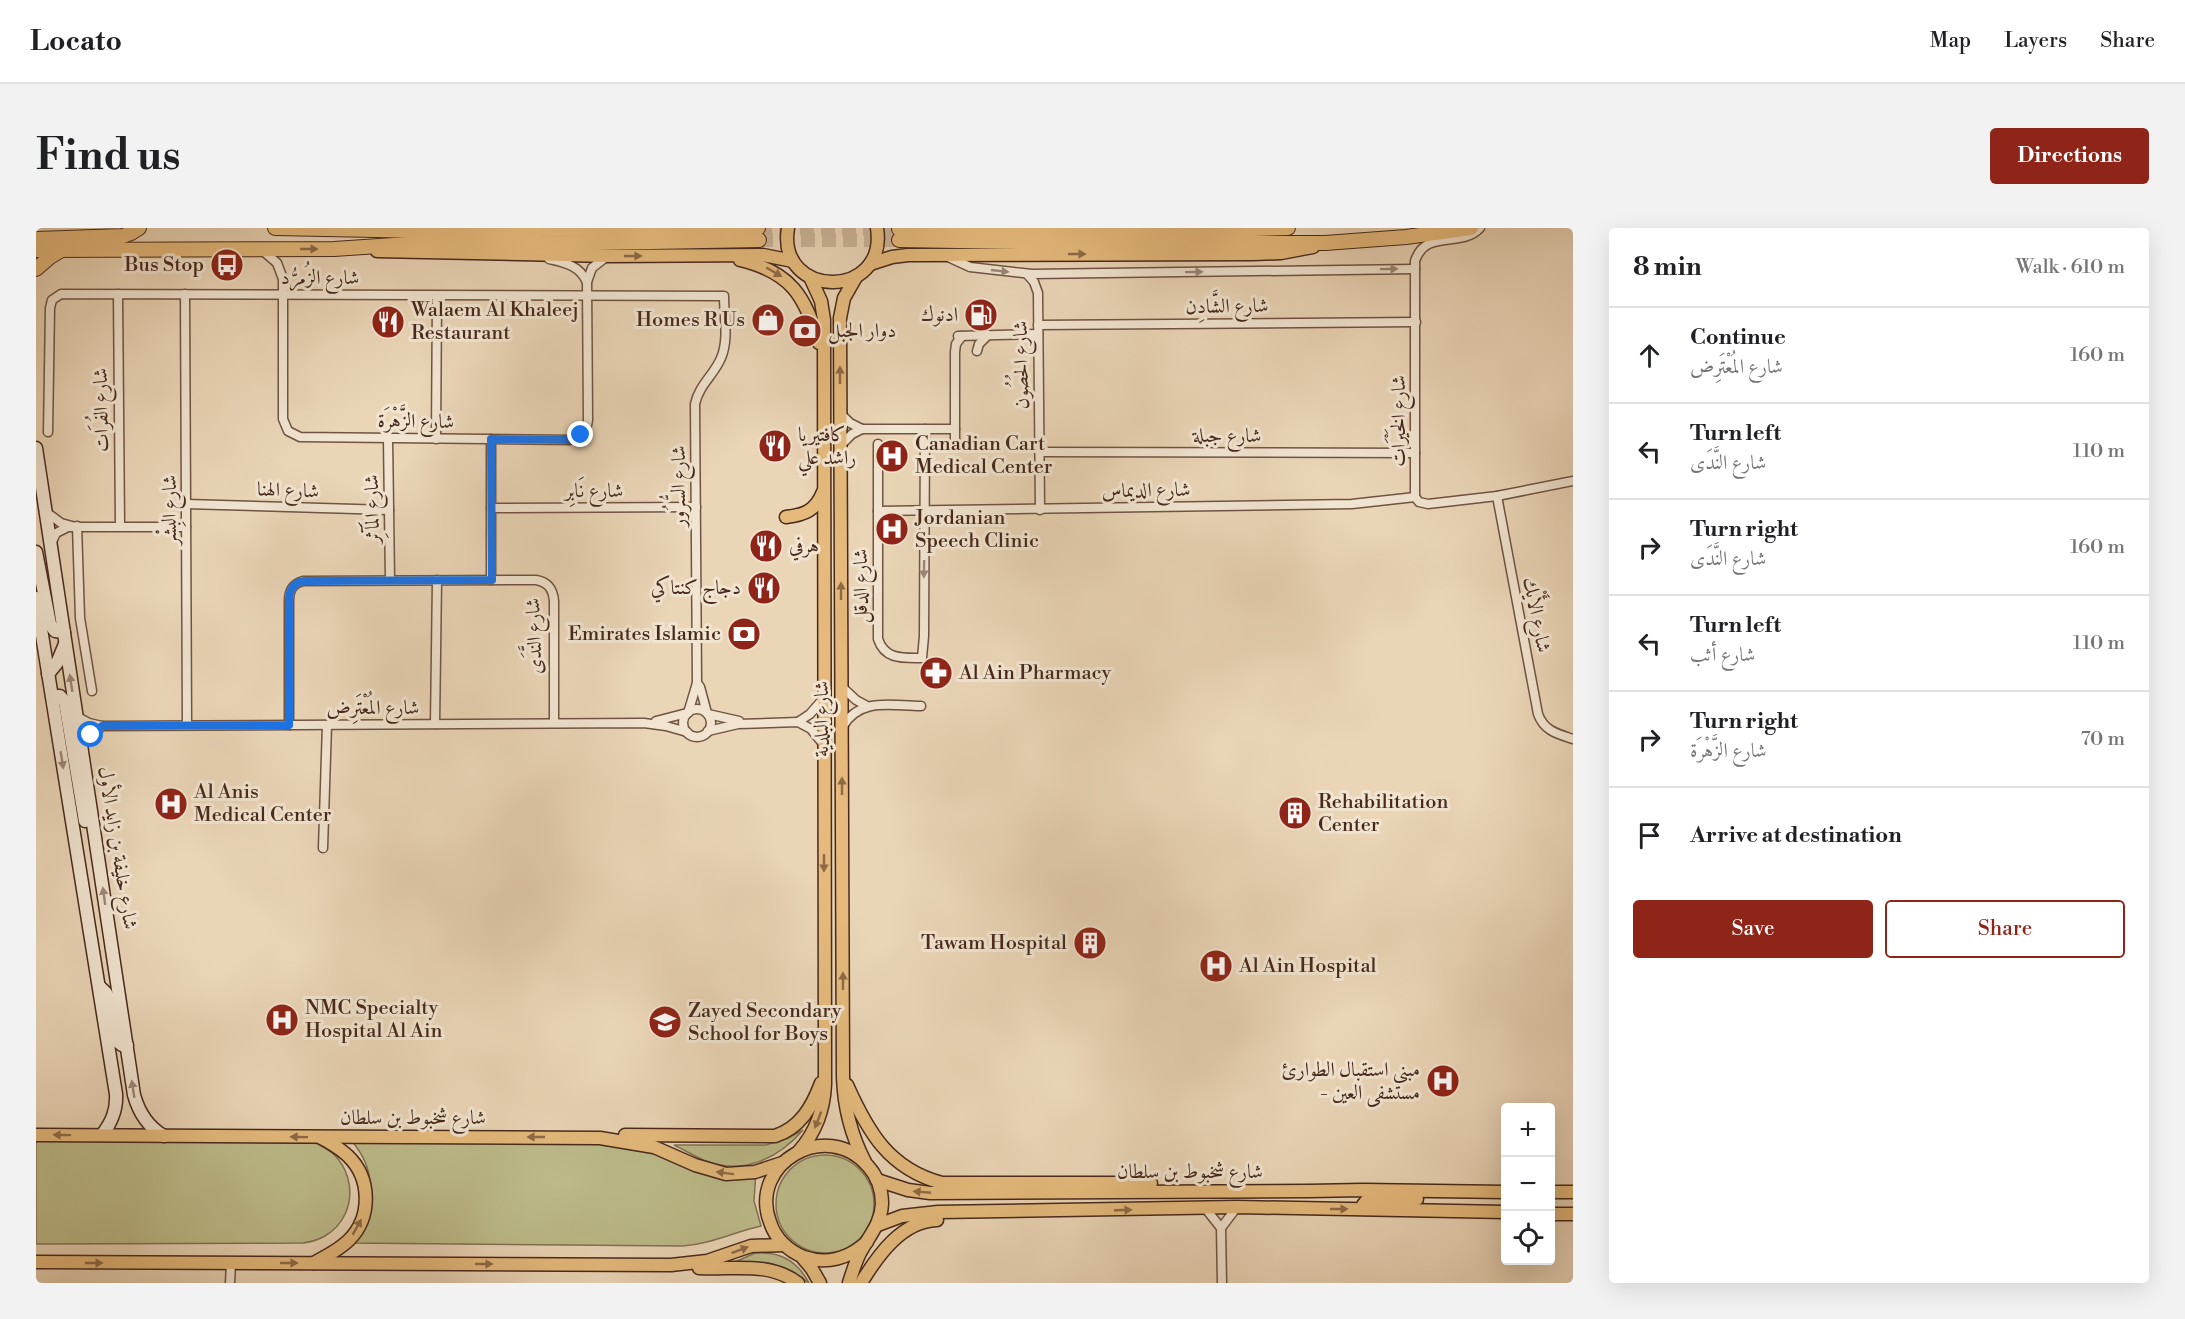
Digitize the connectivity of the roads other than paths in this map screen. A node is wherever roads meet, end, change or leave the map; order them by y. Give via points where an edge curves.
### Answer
1 (139, 228) edge
2 (275, 228) edge
3 (788, 228) edge
4 (877, 228) edge
5 (1288, 228) edge
6 (1471, 228) edge
7 (1480, 228) edge
8 (758, 234) edge
9 (899, 235) edge
10 (36, 238) edge
11 (1325, 243) junction
12 (261, 249) junction
13 (334, 249) junction
14 (36, 250) edge
15 (62, 250) junction
16 (534, 255) junction
17 (718, 255) junction
18 (944, 255) junction
19 (609, 256) junction
20 (793, 261) junction
21 (870, 264) junction
22 (36, 269) edge
23 (1415, 269) junction
24 (1027, 273) junction
25 (1050, 274) junction
26 (810, 277) junction
27 (856, 277) junction
28 (587, 282) junction
29 (1038, 292) junction
30 (118, 294) junction
31 (185, 294) junction
32 (283, 294) junction
33 (437, 296) junction
34 (587, 296) junction
35 (724, 296) joint
36 (1416, 322) junction
37 (1038, 330) junction
38 (988, 335) junction
39 (962, 336) junction
40 (824, 357) junction
41 (841, 414) junction
42 (862, 429) junction
43 (926, 429) junction
44 (955, 429) junction
45 (48, 432) dead end
46 (388, 438) junction
47 (436, 439) junction
48 (491, 439) junction
49 (878, 444) dead end
50 (955, 444) dead end
51 (841, 445) junction
52 (36, 448) edge
53 (1040, 452) junction
54 (1415, 453) junction
55 (1573, 482) edge
56 (824, 488) junction
57 (1497, 496) junction
58 (1415, 497) junction
59 (186, 504) junction
60 (696, 507) junction
61 (491, 508) junction
62 (389, 510) junction
63 (1040, 510) junction
64 (878, 511) junction
65 (925, 511) junction
66 (46, 512) junction
67 (786, 517) dead end
68 (75, 526) junction
69 (120, 526) junction
70 (186, 527) junction
71 (51, 545) junction
72 (36, 552) edge
73 (390, 580) junction
74 (437, 580) junction
75 (492, 580) junction
76 (36, 598) edge
77 (65, 638) junction
78 (48, 674) junction
79 (697, 683) junction
80 (842, 687) junction
81 (92, 691) dead end
82 (52, 696) junction
83 (824, 698) junction
84 (867, 706) junction
85 (921, 706) dead end
86 (688, 713) junction
87 (707, 713) junction
88 (76, 716) junction
89 (798, 722) junction
90 (554, 723) junction
91 (644, 723) junction
92 (749, 723) junction
93 (435, 724) junction
94 (289, 725) junction
95 (327, 725) junction
96 (102, 726) junction
97 (188, 726) junction
98 (842, 728) junction
99 (708, 731) junction
100 (687, 732) junction
101 (1573, 739) edge
102 (824, 745) junction
103 (81, 746) junction
104 (97, 846) junction
105 (323, 848) dead end
106 (99, 986) junction
107 (127, 1045) junction
108 (825, 1071) junction
109 (843, 1077) junction
110 (36, 1135) edge
111 (102, 1135) junction
112 (164, 1136) junction
113 (320, 1137) junction
114 (600, 1138) junction
115 (799, 1151) junction
116 (865, 1162) junction
117 (782, 1163) junction
118 (877, 1180) junction
119 (1178, 1191) junction
120 (1319, 1191) junction
121 (1469, 1192) junction
122 (1501, 1192) edge
123 (1555, 1192) edge
124 (1573, 1192) edge
125 (1237, 1207) junction
126 (1167, 1209) junction
127 (1206, 1209) junction
128 (1367, 1209) junction
129 (1086, 1211) junction
130 (1501, 1212) edge
131 (1555, 1214) edge
132 (1573, 1214) edge
133 (878, 1225) junction
134 (1221, 1228) junction
135 (867, 1242) junction
136 (784, 1245) junction
137 (802, 1256) junction
138 (36, 1262) edge
139 (231, 1263) junction
140 (313, 1263) junction
141 (671, 1265) junction
142 (230, 1283) edge
143 (798, 1283) edge
144 (819, 1283) edge
145 (849, 1283) edge
146 (861, 1283) edge
147 (1222, 1283) edge

1 - 10 highway via 123,236
2 - 8 highway
3 - 20 main road
4 - 21 main road via 876,250
5 - 9 highway
6 - 11 highway
7 - 23 street, شارع الخَيْرَات via 1468,237 1428,243 1418,254
8 - 13 highway via 573,244 409,244
9 - 11 highway via 1091,243
18 -> 11 main road via 1268,253
12 -> 13 highway
12 - 15 highway
12 - 32 street, شارع الزَّهْرَة via 279,268
13 - 16 main road
14 - 15 highway
15 - 22 highway
16 - 19 main road
16 - 28 street via 575,266
19 -> 17 main road
17 - 20 main road via 763,255
17 -> 40 main road via 762,266 794,288 809,311
18 - 21 main road via 900,256
18 -> 24 street via 970,267
19 - 28 street via 589,272
20 - 26 main road
21 - 27 main road
25 -> 23 street
23 - 36 street, شارع الخَيْرَات
24 - 25 street
24 - 29 street, شارع الحُصُون
25 - 29 street, شارع الحُصُون
26 - 27 main road via 834,283
26 - 40 main road, شارع البلدية via 823,310
41 -> 27 main road, شارع البلدية via 840,318 844,298
28 - 34 street, شارع الزَّهْرَة
29 - 37 street, شارع الحُصُون
30 - 31 street, شارع الزُمرُّد
30 - 45 street, شارع الزُمرُّد via 61,294 52,300
30 - 69 street, شارع الفُرَات
31 - 32 street, شارع الزُمرُّد
31 - 59 street, شارع البِشْر
32 - 33 street, شارع الزُمرُّد
32 - 46 street, شارع الزَّهْرَة via 286,429 300,437
33 - 34 street, شارع الزُمرُّد
33 - 47 street
34 - 35 street, شارع الزُمرُّد
34 - 48 street, شارع الزَّهْرَة via 588,420 584,432 569,440
35 - 60 street, شارع السُّرُور via 723,353 695,404
36 - 37 street, شارع الشَّادِن
36 - 54 street, شارع الخَيْرَات
37 - 38 street, شارع الشَّادِن
37 - 53 street, شارع الحُصُون
38 - 39 street, شارع الشَّادِن
38 - 39 street via 977,351 975,342
39 - 44 street via 955,352
40 - 56 main road, شارع البلدية
41 - 42 street
41 - 51 main road, شارع البلدية
42 - 43 street
42 - 51 street
43 - 44 street
43 - 65 street
44 - 50 street
46 - 47 street, شارع الزَّهْرَة
46 - 62 street, شارع المَآثِر
47 - 48 street, شارع الزَّهْرَة
48 - 61 street
49 - 64 street, شارع الدقل
80 -> 51 main road, شارع البلدية
52 - 66 main road, شارع خليفة بن زايد الأول
53 - 54 street, شارع جبلة
53 - 63 street, شارع الحُصُون
54 - 58 street, شارع الخَيْرَات
55 - 57 street
56 - 67 main road via 820,500 807,514
56 - 83 main road, شارع البلدية
57 - 58 street via 1425,504
57 - 101 street, شارع الأَيْك via 1538,714 1543,725
58 - 63 street, شارع الديماس via 1352,504
59 - 62 street, شارع الهنا
59 - 70 street, شارع البِشْر
60 - 61 street, شارع نَابِر
60 - 79 street, شارع السُّرُور
61 - 75 street
62 - 73 street, شارع المَآثِر
63 - 65 street, شارع الديماس
64 - 65 street, شارع الديماس
65 -> 64 street, شارع الدقل via 921,658 891,656 878,639
66 - 68 street
66 - 71 main road, شارع خليفة بن زايد الأول
68 - 69 street
68 - 71 street via 56,533
68 - 81 street via 80,618
69 - 70 street
70 - 97 street, شارع البِشْر
71 - 77 main road, شارع خليفة بن زايد الأول
72 - 77 main road via 50,624
73 - 74 street, شارع النَّدَى
73 - 94 street, شارع النَّدَى via 307,581 293,587 289,598
74 - 75 street, شارع النَّدَى
74 - 93 street
75 - 90 street, شارع النَّدَى via 540,580 553,592
76 - 78 main road, شارع خليفة بن زايد الأول
77 - 78 main road via 57,663
88 -> 77 main road, شارع خليفة بن زايد الأول
78 - 82 main road, شارع خليفة بن زايد الأول
79 - 86 street, شارع السُّرُور
79 - 87 street, شارع السُّرُور
80 - 84 street
80 - 98 main road, شارع البلدية
82 - 104 main road via 60,696 65,702 85,824
82 -> 106 main road, شارع خليفة بن زايد الأول
83 - 89 street
83 - 102 main road, شارع البلدية
84 - 85 street
84 - 98 street via 852,714
86 - 87 street via 697,709
86 - 91 street, شارع المُعْتَرِض
86 - 100 street via 683,723
87 - 92 street
87 - 99 street via 711,723
88 - 96 street, شارع المُعْتَرِض
88 - 103 main road, شارع خليفة بن زايد الأول
89 - 92 street
89 - 102 street via 816,733
90 - 91 street, شارع المُعْتَرِض
90 - 93 street, شارع المُعْتَرِض
91 - 100 street, شارع المُعْتَرِض
92 - 99 street
93 - 95 street, شارع المُعْتَرِض
94 - 95 street, شارع المُعْتَرِض
94 - 97 street, شارع المُعْتَرِض
95 - 105 street
96 - 97 street, شارع المُعْتَرِض
96 - 103 street
109 -> 98 main road, شارع البلدية
99 - 100 street via 697,737
102 -> 108 main road, شارع البلدية
103 - 104 main road, شارع خليفة بن زايد الأول
107 -> 104 main road, شارع خليفة بن زايد الأول
106 - 107 main road via 109,999 117,1041
106 - 111 main road, شارع خليفة بن زايد الأول via 116,1100 113,1119
112 -> 107 main road, شارع خليفة بن زايد الأول via 147,1122 136,1102
108 - 114 main road via 802,1119 775,1136
108 -> 115 main road, شارع البلدية via 820,1115
109 - 116 main road, شارع البلدية via 850,1127
109 - 119 main road via 860,1115 881,1145 906,1168 933,1180 1161,1183
111 -> 110 main road, شارع شخبوط بن سلطان
111 - 112 main road, شارع شخبوط بن سلطان
113 -> 112 main road, شارع شخبوط بن سلطان
114 -> 113 main road, شارع شخبوط بن سلطان
140 -> 113 main road via 351,1238 362,1220 366,1202 364,1183 355,1164
117 -> 114 main road, شارع شخبوط بن سلطان via 755,1172 726,1174 654,1147
115 - 116 main road via 834,1146
115 - 117 main road
116 - 118 main road
117 - 136 main road via 771,1180 766,1210 772,1229
119 -> 118 main road, شارع شخبوط بن سلطان via 930,1193
118 - 133 main road via 882,1202
119 - 120 main road, شارع شخبوط بن سلطان
120 - 121 main road, شارع شخبوط بن سلطان
120 - 126 main road via 1324,1197 1317,1200 1219,1201
121 - 122 main road, شارع شخبوط بن سلطان
121 - 128 main road via 1443,1198 1367,1200
123 - 124 main road
125 - 127 main road, شارع شخبوط بن سلطان
125 -> 128 main road, شارع شخبوط بن سلطان
125 - 134 street
126 - 127 main road, شارع شخبوط بن سلطان
129 -> 126 main road, شارع شخبوط بن سلطان
127 - 134 street
128 - 130 main road, شارع شخبوط بن سلطان
129 - 133 main road, شارع شخبوط بن سلطان via 926,1213
129 - 146 main road via 919,1222 901,1232
131 - 132 main road
133 - 135 main road
134 - 147 street
135 - 137 main road via 841,1258 821,1261
135 - 145 main road
136 - 137 main road
141 -> 136 main road via 707,1261 751,1246
137 - 144 main road
138 -> 139 main road
139 -> 140 main road
139 - 142 street
140 -> 141 main road
141 - 143 main road via 767,1269

